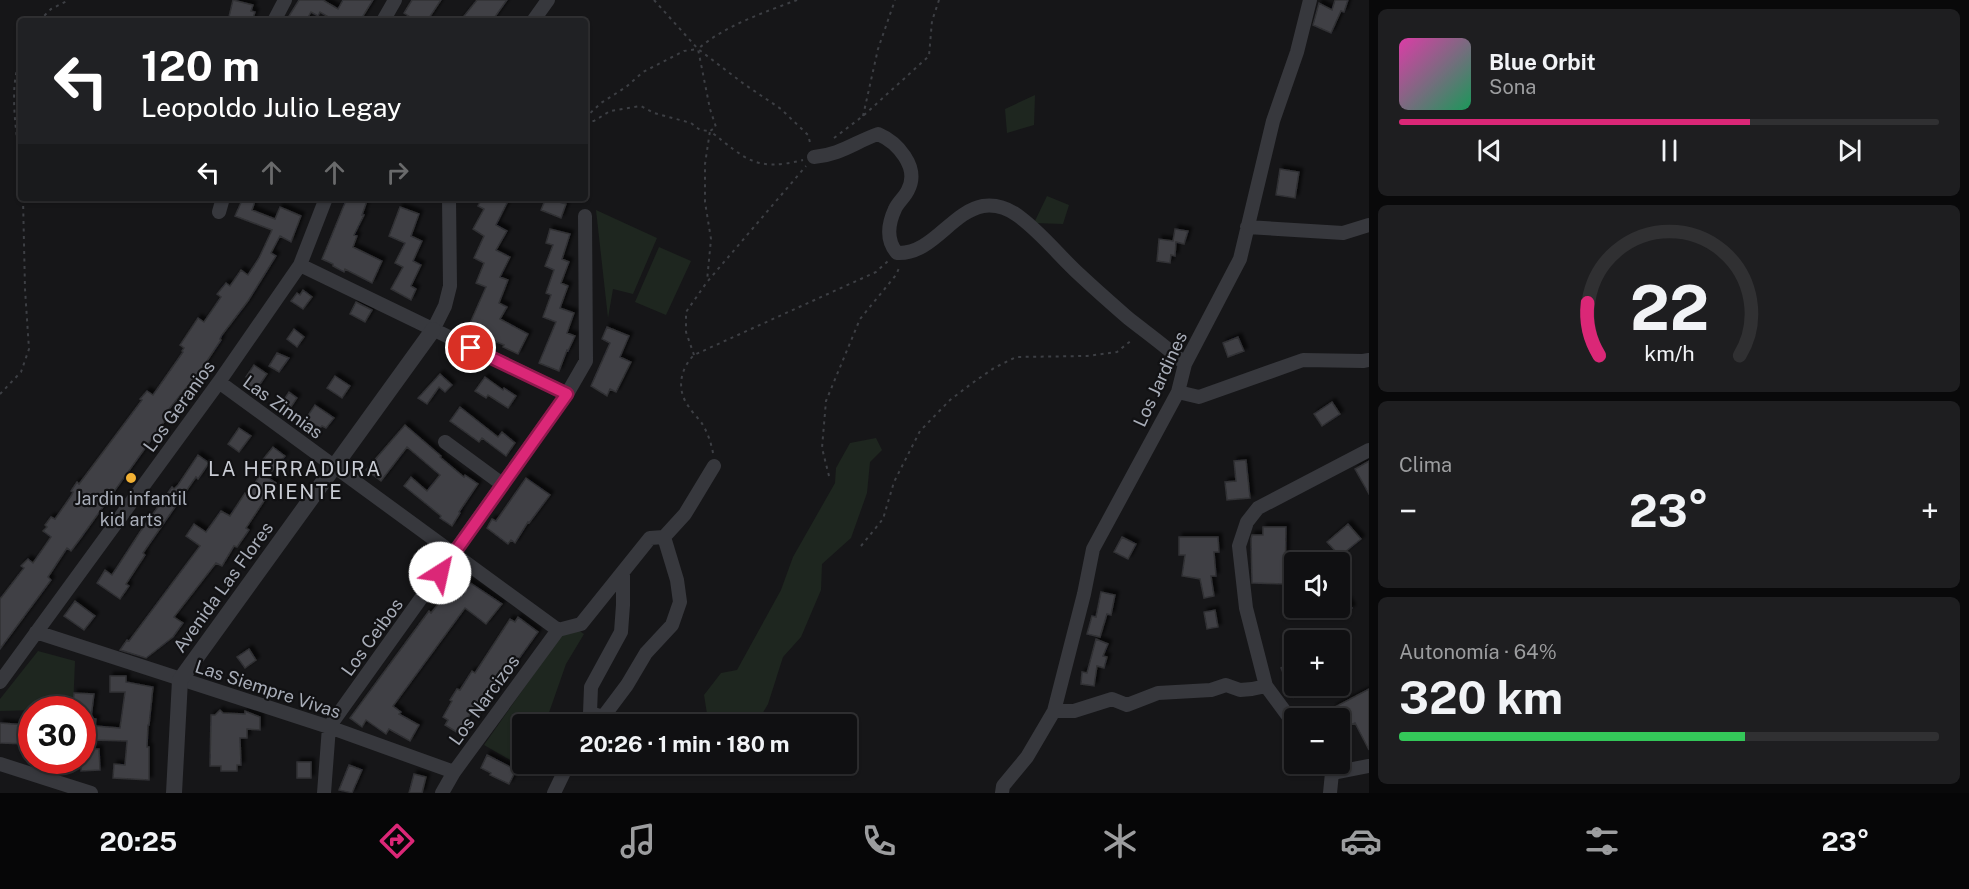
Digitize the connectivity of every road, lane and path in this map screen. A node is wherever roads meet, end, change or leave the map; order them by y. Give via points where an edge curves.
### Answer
1 (69, 0) edge
2 (285, 0) edge
3 (395, 0) edge
4 (548, 0) edge
5 (654, 0) edge
6 (797, 0) edge
7 (895, 0) edge
8 (939, 0) edge
9 (1310, 0) edge
10 (42, 18) edge
11 (276, 18) edge
12 (384, 18) edge
13 (534, 18) edge
14 (698, 49) junction
15 (18, 72) edge
16 (588, 116) edge
17 (863, 116) junction
18 (588, 120) edge
19 (710, 131) junction
20 (18, 136) edge
21 (814, 157) junction
22 (23, 201) edge
23 (222, 201) edge
24 (320, 201) edge
25 (449, 201) edge
26 (219, 212) dead end
27 (585, 216) dead end
28 (1369, 225) edge
29 (1247, 226) junction
30 (901, 253) junction
31 (300, 265) junction
32 (707, 282) junction
33 (433, 330) junction
34 (1146, 330) junction
35 (694, 355) junction
36 (1369, 360) edge
37 (1185, 364) junction
38 (219, 382) junction
39 (1178, 392) junction
40 (0, 394) edge
41 (567, 394) junction
42 (445, 442) dead end
43 (1369, 450) edge
44 (333, 466) junction
45 (714, 466) joint
46 (829, 476) dead end
47 (502, 484) junction
48 (664, 537) junction
49 (861, 546) dead end
50 (454, 554) junction
51 (622, 572) junction
52 (558, 630) junction
53 (36, 632) junction
54 (180, 680) junction
55 (0, 682) edge
56 (1266, 686) junction
57 (1284, 710) edge
58 (1054, 711) junction
59 (588, 714) edge
60 (605, 714) edge
61 (328, 727) junction
62 (0, 764) edge
63 (1369, 766) edge
64 (1350, 767) edge
65 (454, 772) junction
66 (564, 774) edge
67 (1328, 774) edge
68 (92, 793) edge
69 (174, 793) edge
70 (324, 793) edge
71 (442, 793) edge
72 (555, 793) edge
73 (1002, 793) edge
74 (1330, 793) edge

1 - 10 path
2 - 11 street
3 - 12 street
4 - 13 street
5 - 14 path
6 - 14 path via 757,15
7 - 17 path via 878,49
8 - 17 path via 932,21 929,56
9 - 29 street, Los Jardines via 1273,121
14 - 16 path via 684,51 643,72
14 - 19 path via 716,127
14 - 21 path via 781,109 808,135
15 - 20 path via 14,90
17 - 21 path
18 - 19 path via 641,106
19 - 21 path via 748,160 771,165
19 - 32 path via 705,164 705,202 711,239
21 - 30 street via 830,156 878,134 890,139 907,159 911,174 909,188 895,208 889,235 890,245
21 - 32 path
22 - 40 path via 29,349 21,372
23 - 26 street
24 - 31 street, Los Geranios
25 - 33 street, Avenida Las Flores via 450,286
27 - 41 street, Los Ceibos via 586,362
28 - 29 street via 1344,233
29 - 37 street, Los Jardines via 1240,259
30 - 34 street via 913,251 966,213 982,206 999,205 1034,229 1078,274
30 - 35 path via 876,272
30 - 46 path via 896,275 860,319 826,401 822,448
31 - 33 street
31 - 38 street, Los Geranios
32 - 35 path via 686,312 686,333
33 - 41 street
33 - 44 street, Avenida Las Flores
34 - 37 street
34 - 49 path via 1117,352 1016,357 971,384 920,431 894,482 883,519
35 - 45 path via 682,373 681,387 684,400 710,439
36 - 39 street via 1303,360 1199,397
37 - 39 street, Los Jardines
38 - 44 street, Las Zinnias
38 - 53 street, Los Geranios
39 - 58 street, Los Jardines via 1092,549
41 - 47 street, Los Ceibos
42 - 47 street
43 - 56 street via 1258,508 1243,530 1239,546 1246,608
44 - 50 street, Las Zinnias
44 - 54 street, Avenida Las Flores
45 - 48 street via 685,514
47 - 50 street, Los Ceibos
48 - 51 street via 650,538
48 - 60 street via 680,602 672,625 646,653
50 - 52 street, Las Zinnias
50 - 61 street, Los Ceibos
51 - 52 street via 582,624
51 - 59 street via 621,632 591,687
52 - 65 street, Los Narcizos
53 - 54 street, Las Siempre Vivas
53 - 55 street, Los Geranios
54 - 61 street, Las Siempre Vivas
54 - 69 street, Avenida Las Flores
56 - 57 street
56 - 58 street via 1240,690 1226,685 1211,690 1158,693 1127,705 1112,699 1074,711
58 - 73 street, Los Jardines
61 - 65 street, Las Siempre Vivas
61 - 70 street
62 - 68 street
63 - 64 street
65 - 71 street, Los Narcizos
66 - 72 street
67 - 74 street

